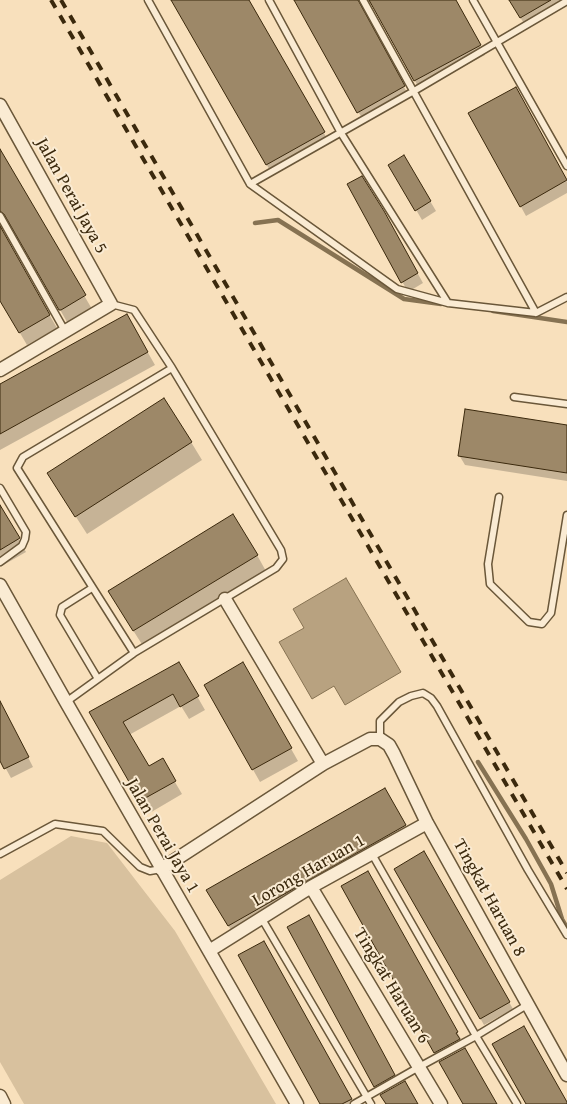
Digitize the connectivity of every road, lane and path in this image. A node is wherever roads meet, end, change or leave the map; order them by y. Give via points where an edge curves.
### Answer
1 (148, 0) edge
2 (269, 0) edge
3 (363, 0) edge
4 (473, 0) edge
5 (567, 1) edge
6 (498, 42) junction
7 (414, 91) junction
8 (1, 109) edge
9 (341, 133) junction
10 (567, 166) edge
11 (250, 184) junction
12 (0, 216) edge
13 (567, 297) edge
14 (111, 304) junction
15 (448, 304) junction
16 (536, 313) junction
17 (65, 331) junction
18 (1, 367) edge
19 (172, 368) junction
20 (514, 396) dead end
21 (567, 404) edge
22 (0, 488) edge
23 (499, 497) dead end
24 (567, 515) edge
25 (0, 562) edge
26 (0, 585) edge
27 (92, 588) junction
28 (225, 599) junction
29 (134, 653) junction
30 (98, 679) junction
31 (66, 702) junction
32 (380, 739) junction
33 (323, 764) junction
34 (427, 823) junction
35 (0, 854) edge
36 (372, 854) junction
37 (161, 870) junction
38 (312, 887) junction
39 (262, 919) junction
40 (567, 935) edge
41 (209, 951) junction
42 (528, 1005) junction
43 (476, 1036) junction
44 (419, 1066) junction
45 (567, 1076) edge
46 (0, 1096) edge
47 (366, 1097) junction
48 (4, 1104) edge
49 (297, 1104) edge
50 (354, 1104) edge
51 (371, 1104) edge
52 (440, 1104) edge
53 (518, 1104) edge

1 - 11 lane
2 - 9 lane
3 - 7 lane
4 - 6 lane
5 - 6 lane
6 - 7 lane
6 - 10 lane
7 - 9 lane
7 - 16 lane
8 - 14 street, Jalan Perai Jaya 5
9 - 11 lane
9 - 15 lane
11 - 15 lane via 397,289
12 - 17 lane
13 - 16 lane
14 - 17 street
14 - 19 lane via 134,310
15 - 16 lane
17 - 18 street
19 - 27 lane via 23,458 17,468
19 - 28 lane via 281,550 283,559 276,568
20 - 21 lane
22 - 25 lane via 26,532 26,539 22,546
23 - 24 lane via 488,564 490,584 529,622 542,624 551,613
26 - 31 street, Jalan Perai Jaya 1
27 - 29 lane
27 - 30 lane via 62,607 60,615
28 - 29 lane
28 - 33 street
29 - 30 lane
30 - 31 lane
31 - 37 street, Jalan Perai Jaya 1
32 - 33 street via 370,739
32 - 34 street, Tingkat Haruan 8 via 389,745
32 - 40 lane via 380,720 399,702 423,693 431,698
33 - 37 street
34 - 36 street, Lorong Haruan 1
34 - 42 street, Tingkat Haruan 8
35 - 37 lane via 55,824 103,831 140,867 150,871
36 - 38 street, Lorong Haruan 1
36 - 43 lane
37 - 41 street, Jalan Perai Jaya 1
38 - 39 street, Lorong Haruan 1
38 - 44 street, Tingkat Haruan 6
39 - 41 street, Lorong Haruan 1
39 - 47 lane
41 - 49 street, Jalan Perai Jaya 1
42 - 43 lane
42 - 45 street, Tingkat Haruan 8
43 - 44 lane
43 - 53 lane
44 - 47 lane
44 - 52 street, Tingkat Haruan 6
46 - 48 street
47 - 50 lane
47 - 51 lane

